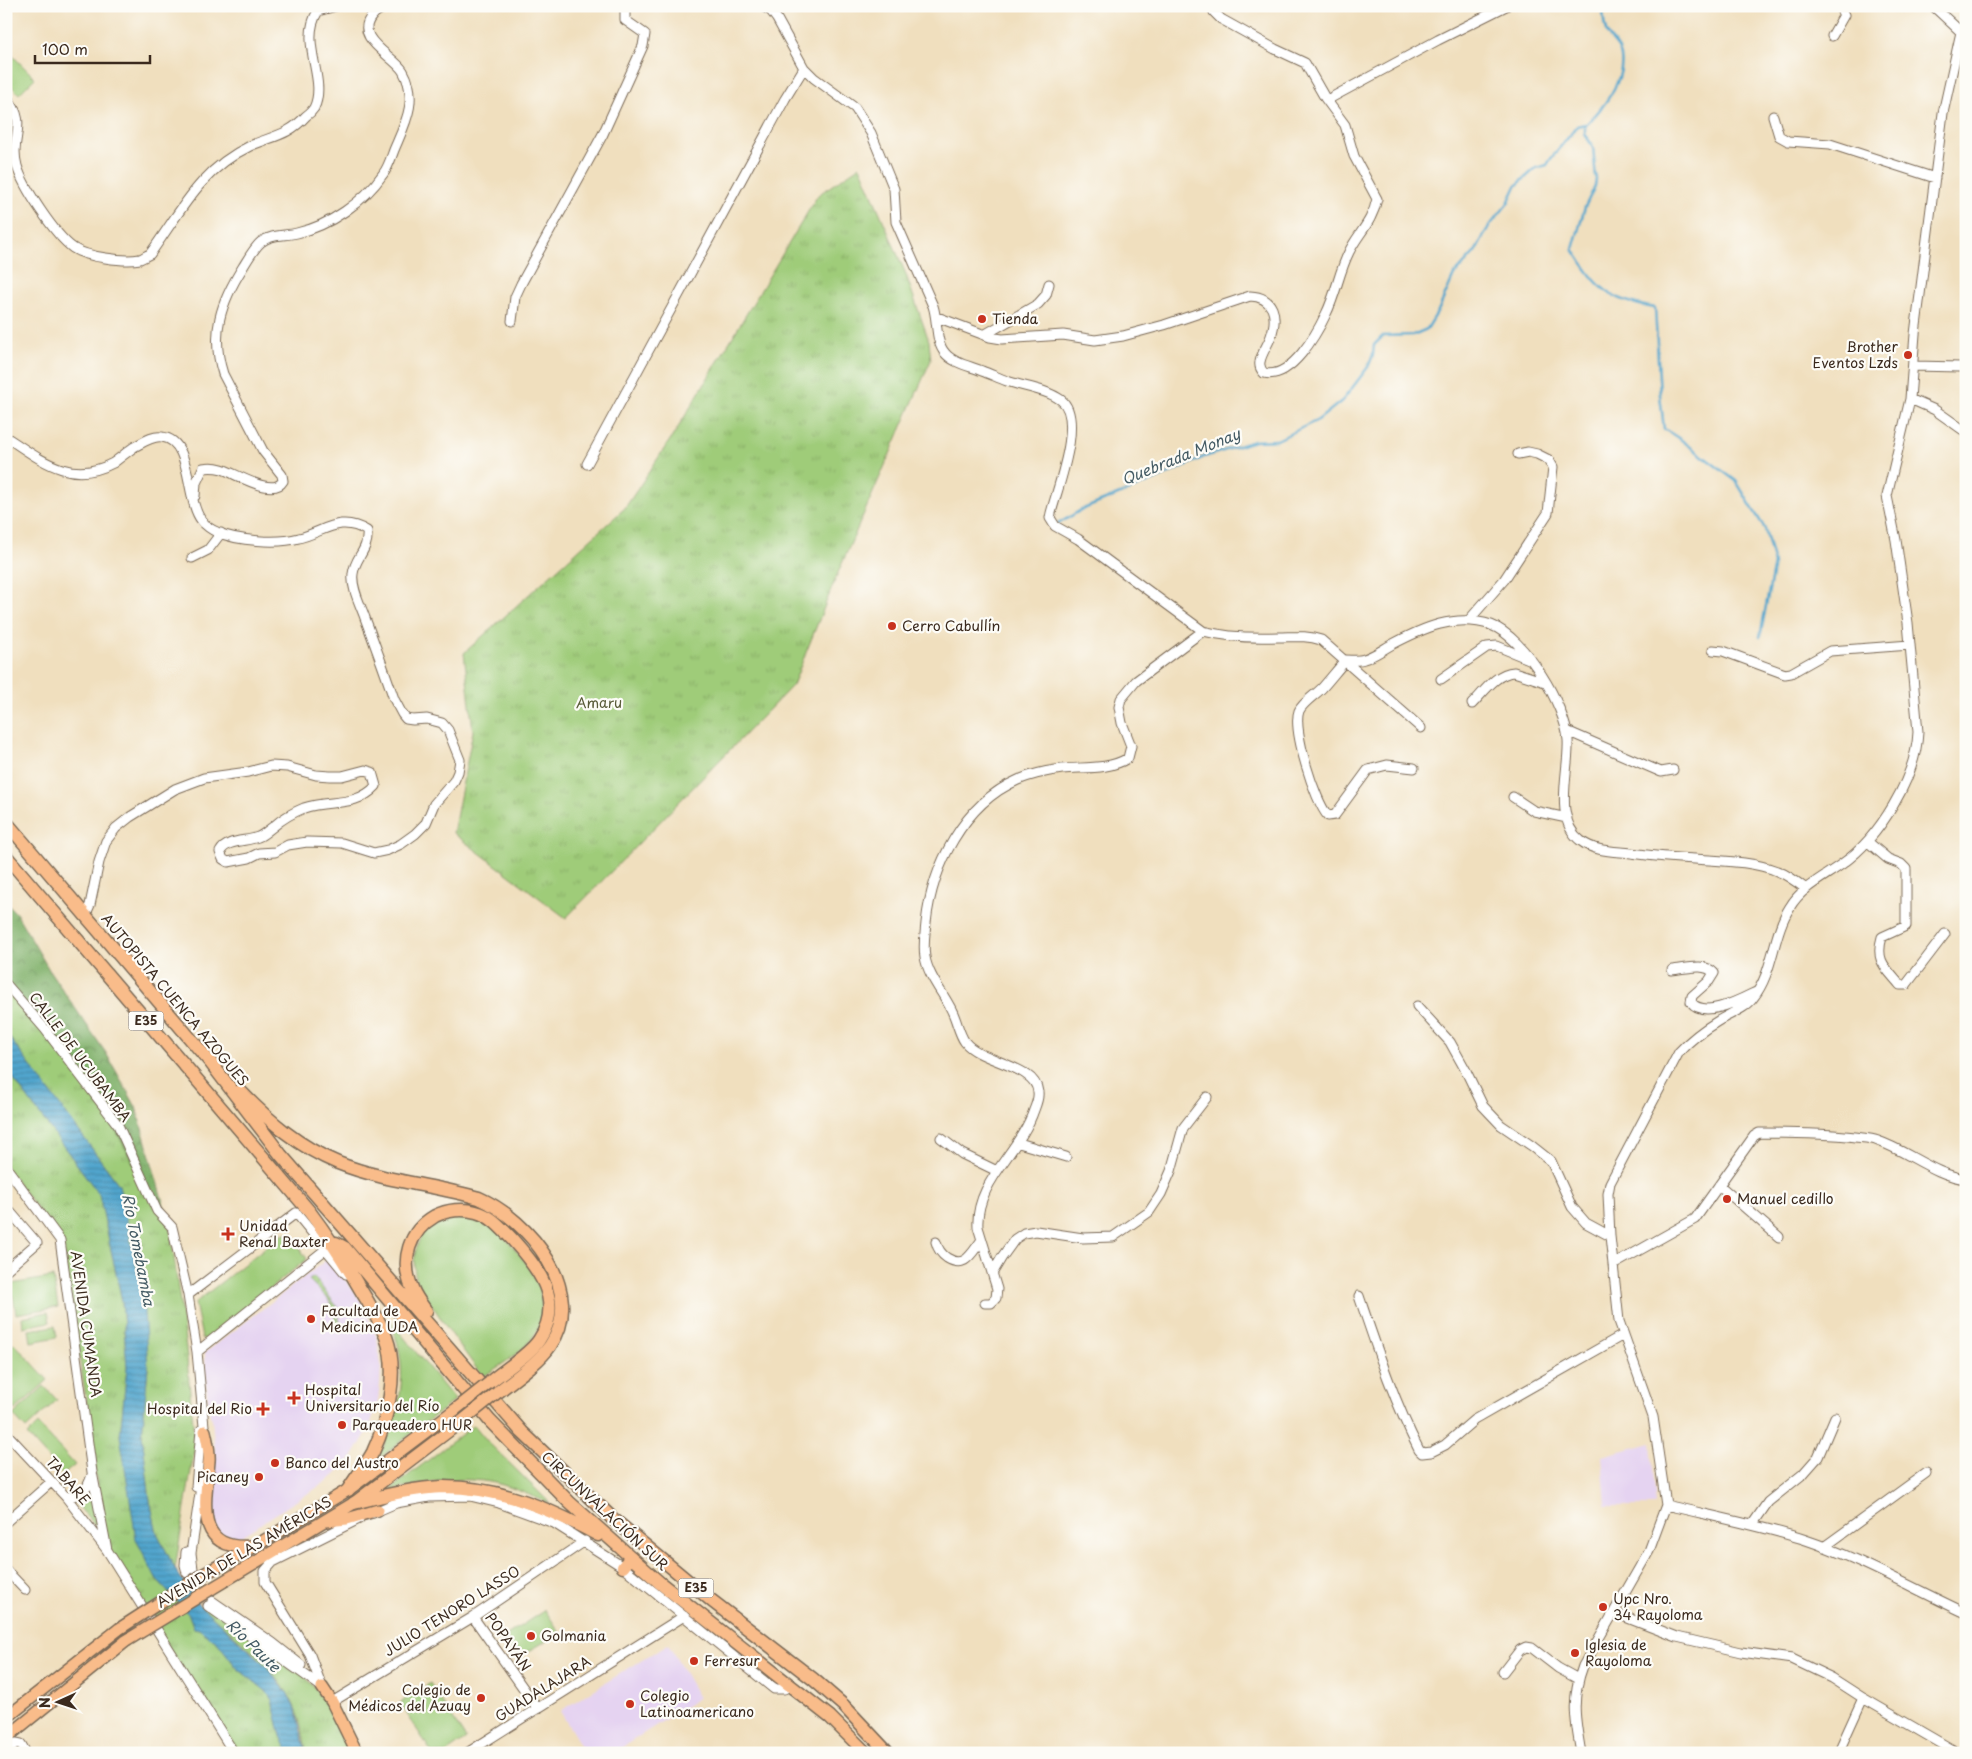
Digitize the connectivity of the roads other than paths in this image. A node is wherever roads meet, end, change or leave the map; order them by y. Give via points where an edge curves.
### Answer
1 (336, 6) edge
2 (386, 6) edge
3 (627, 6) edge
4 (762, 6) edge
5 (1212, 6) edge
6 (1506, 6) edge
7 (1839, 6) edge
8 (1933, 6) edge
9 (1966, 21) edge
10 (1960, 32) junction
11 (1832, 36) dead end
12 (804, 68) junction
13 (6, 97) edge
14 (1327, 100) junction
15 (1773, 116) dead end
16 (1935, 178) junction
17 (1049, 284) dead end
18 (937, 317) junction
19 (512, 321) dead end
20 (984, 335) junction
21 (1914, 366) junction
22 (1966, 366) edge
23 (1910, 399) junction
24 (1966, 432) edge
25 (6, 437) edge
26 (1518, 454) dead end
27 (586, 464) dead end
28 (195, 508) junction
29 (221, 533) junction
30 (192, 558) dead end
31 (1469, 620) junction
32 (1203, 631) junction
33 (1910, 645) junction
34 (1713, 650) dead end
35 (1346, 660) junction
36 (1532, 660) junction
37 (1441, 679) dead end
38 (1545, 682) junction
39 (1472, 704) dead end
40 (1421, 728) dead end
41 (1567, 731) junction
42 (1414, 768) dead end
43 (1673, 770) dead end
44 (1513, 797) dead end
45 (1567, 818) junction
46 (6, 822) edge
47 (1868, 842) junction
48 (6, 856) edge
49 (1806, 889) junction
50 (85, 916) junction
51 (1945, 934) dead end
52 (1672, 970) dead end
53 (6, 984) edge
54 (1758, 990) junction
55 (1417, 1006) dead end
56 (211, 1062) junction
57 (1207, 1097) dead end
58 (940, 1138) dead end
59 (1018, 1143) junction
60 (1066, 1157) dead end
61 (6, 1167) edge
62 (997, 1171) junction
63 (1966, 1179) edge
64 (1720, 1186) junction
65 (6, 1207) edge
66 (1610, 1236) junction
67 (1779, 1237) dead end
68 (981, 1241) junction
69 (936, 1242) dead end
70 (329, 1245) junction
71 (1613, 1265) junction
72 (379, 1266) joint
73 (6, 1270) edge
74 (993, 1272) junction
75 (188, 1295) junction
76 (1359, 1296) dead end
77 (985, 1303) dead end
78 (1623, 1335) junction
79 (442, 1339) junction
80 (197, 1352) junction
81 (494, 1387) junction
82 (1835, 1417) dead end
83 (203, 1427) junction
84 (6, 1433) edge
85 (92, 1472) junction
86 (1926, 1473) dead end
87 (50, 1482) junction
88 (348, 1490) junction
89 (66, 1497) junction
90 (354, 1503) junction
91 (1666, 1505) junction
92 (378, 1510) junction
93 (325, 1521) junction
94 (6, 1522) edge
95 (1752, 1525) junction
96 (585, 1541) junction
97 (255, 1546) junction
98 (617, 1546) junction
99 (1824, 1548) junction
100 (107, 1550) junction
101 (627, 1562) junction
102 (6, 1570) edge
103 (25, 1590) dead end
104 (210, 1599) junction
105 (1614, 1612) junction
106 (1966, 1613) edge
107 (684, 1616) junction
108 (473, 1617) junction
109 (1503, 1672) dead end
110 (1578, 1679) junction
111 (791, 1685) junction
112 (322, 1687) junction
113 (1863, 1698) junction
114 (332, 1702) junction
115 (538, 1709) junction
116 (6, 1718) edge
117 (6, 1738) edge
118 (6, 1751) edge
119 (26, 1753) edge
120 (234, 1753) edge
121 (356, 1753) edge
122 (467, 1753) edge
123 (866, 1753) edge
124 (888, 1753) edge
125 (1581, 1753) edge
126 (1838, 1753) edge
127 (1958, 1753) edge

1 - 13 street via 318,11 313,20 310,36 318,90 314,108 301,123 283,135 251,146 225,160 205,177 150,254 140,259 85,254 72,248 56,230 32,196 16,164 20,123
2 - 28 street via 373,14 369,21 369,36 402,70 411,104 384,174 337,217 296,233 272,236 260,243 236,278 218,324 218,360 223,374 263,451 283,481 271,488 222,469 202,468 196,483
3 - 19 street via 625,20 645,34 643,46 603,134 521,284 515,297
4 - 12 street via 777,19
5 - 14 street via 1221,19 1305,63
6 - 14 street
7 - 11 street via 1844,15
8 - 10 street
9 - 10 street
10 - 16 street via 1943,113
12 - 18 street via 856,108 871,133 894,189 896,222
12 - 27 street
14 - 20 street via 1345,125 1354,156 1377,199 1371,219 1348,254 1327,313 1312,338 1286,368 1274,374 1261,370 1260,362 1271,336 1274,315 1272,306 1259,296 1110,338 1095,340 1063,335 1002,339
15 - 16 street via 1779,136 1788,141 1830,144
16 - 21 street via 1915,334
17 - 20 street via 1046,295 1038,304
18 - 20 street
18 - 32 street via 938,338 952,359 1054,396 1066,405 1070,433 1050,518 1055,526 1078,539
21 - 22 street
21 - 23 street
23 - 24 street via 1935,410
23 - 33 street via 1887,505 1896,540
25 - 28 street via 52,467 64,471 92,470 113,463 138,445 160,436 169,438 180,448
26 - 31 street via 1537,454 1549,460 1553,467 1548,513 1504,580
28 - 29 street via 202,522
29 - 30 street via 208,550
29 - 50 street via 246,539 280,540 298,539 332,524 353,524 366,531 366,546 353,580 394,699 406,719 427,719 442,724 448,730 460,760 458,772 434,804 426,823 401,844 388,850 374,852 342,843 307,842 228,862 220,852 228,844 260,837 289,815 305,808 357,799 376,786 374,775 365,770 336,776 316,775 271,766 193,781 116,828 104,846
31 - 35 street via 1438,624 1417,631 1362,660
31 - 36 street via 1497,627 1513,638
32 - 35 street via 1254,636 1309,636 1321,640
32 - 59 street via 1136,681 1121,699 1122,724 1131,746 1128,758 1106,766 1043,772 1018,780 981,805 952,841 940,864 928,900 925,957 966,1042 981,1054 1029,1076 1035,1084 1038,1092 1032,1117
33 - 34 street via 1830,651 1785,674
33 - 47 street via 1917,748 1887,816
35 - 40 street
35 - 42 street via 1300,709 1298,718 1303,755 1324,811 1328,816 1335,815 1368,770 1388,765
36 - 37 street via 1505,648 1487,647
36 - 38 street
38 - 39 street via 1509,672 1496,679
38 - 41 street via 1564,717
41 - 43 street via 1661,772
41 - 45 street via 1564,803
44 - 45 street via 1534,811
45 - 49 street via 1579,840 1590,846 1758,866 1777,871
46 - 50 highway, AUTOPISTA CUENCA AZOGUES / E35
47 - 49 street
47 - 51 street via 1906,870 1906,926 1882,936 1879,946 1881,961 1900,985 1906,985 1913,978
48 - 70 highway, E35
49 - 54 street via 1788,909 1768,972
50 - 56 highway, AUTOPISTA CUENCA AZOGUES / E35
52 - 54 street via 1702,966 1714,973 1692,996 1694,1006 1726,1006
53 - 75 street, CALLE DE UCUBAMBA via 45,1029 118,1125 157,1211 172,1227
54 - 66 street via 1752,1000 1695,1036 1680,1052 1610,1183
55 - 66 street via 1450,1042 1482,1106 1501,1125 1551,1161 1572,1207 1586,1223
56 - 72 highway, AUTOPISTA CUENCA AZOGUES / E35 via 270,1142
56 - 81 highway via 279,1128 311,1150 340,1164 368,1172 479,1198 507,1215 530,1237 549,1262 560,1286 561,1319 545,1352
57 - 74 street via 1183,1128 1171,1171 1149,1212 1113,1237 1083,1238 1036,1231 1024,1233 1016,1239
58 - 62 street via 962,1154
59 - 60 street
59 - 62 street
61 - 85 street, AVENIDA CUMANDA via 60,1240
62 - 68 street via 979,1211
63 - 64 street via 1937,1170 1877,1140 1829,1134 1759,1133
64 - 67 street
64 - 71 street via 1695,1218
65 - 73 street via 37,1243
66 - 71 street
68 - 69 street via 962,1263 942,1255
68 - 74 street
70 - 75 street via 296,1213
70 - 80 street
70 - 88 highway via 368,1301 387,1339 392,1369 384,1425 372,1453
70 - 98 highway, CIRCUNVALACIÓN SUR / E35 via 345,1248 490,1421
71 - 78 street via 1618,1321
72 - 79 highway, CIRCUNVALACIÓN SUR / E35
74 - 77 street via 996,1298
75 - 80 street
76 - 78 street via 1383,1369 1422,1453 1445,1445 1474,1420
78 - 91 street via 1653,1417
79 - 81 highway via 412,1289 407,1265 408,1246 419,1229 439,1214 459,1210 478,1212 500,1226 527,1257 543,1280 549,1303 548,1319 539,1340
79 - 124 highway, CIRCUNVALACIÓN SUR / E35 via 522,1432 584,1492 679,1574 835,1698
80 - 83 street
81 - 88 main road, AVENIDA DE LAS AMÉRICAS, bridge via 456,1409
81 - 90 main road, AVENIDA DE LAS AMÉRICAS, bridge via 462,1421
82 - 95 street via 1818,1457 1803,1474 1768,1502
83 - 83 street via 204,1462 190,1571 185,1565
83 - 97 main road via 209,1450 207,1520 213,1534 229,1547
84 - 87 street, TABARE
85 - 89 street via 88,1489 82,1494
85 - 100 street, AVENIDA CUMANDA
86 - 99 street
87 - 89 street, TABARE
87 - 94 street
88 - 97 main road, AVENIDA DE LAS AMÉRICAS
89 - 100 street, TABARE
90 - 93 main road, AVENIDA DE LAS AMÉRICAS
90 - 98 highway via 405,1491 444,1487 478,1490 560,1514
91 - 95 street
91 - 105 street via 1649,1551
92 - 93 main road via 347,1519
92 - 96 street via 429,1497 470,1496 554,1523
92 - 112 street via 273,1562 265,1571 265,1582 310,1655
93 - 104 main road, AVENIDA DE LAS AMÉRICAS
95 - 99 street
96 - 101 street
96 - 108 street, JULIO TENORO LASSO
97 - 116 main road, AVENIDA DE LAS AMÉRICAS, bridge via 118,1629
98 - 101 highway, CIRCUNVALACIÓN SUR / E35
99 - 106 street via 1878,1569
100 - 120 street, AVENIDA CUMANDA
101 - 107 street
101 - 111 highway, CIRCUNVALACIÓN SUR / E35 via 660,1583
102 - 103 street
104 - 112 street
104 - 112 street via 283,1650
104 - 117 main road, AVENIDA DE LAS AMÉRICAS, bridge via 126,1641
105 - 110 street via 1582,1666
105 - 113 street via 1677,1636 1741,1652 1792,1659 1832,1678
107 - 111 street via 774,1689
107 - 115 street, GUADALAJARA
108 - 114 street, JULIO TENORO LASSO
108 - 115 street, POPAYÁN
109 - 110 street via 1526,1647
110 - 125 street via 1574,1708
111 - 123 highway, CIRCUNVALACIÓN SUR / E35
112 - 114 main road
113 - 126 street
113 - 127 street
114 - 121 main road
115 - 122 street, GUADALAJARA
118 - 119 street via 16,1743 21,1744

